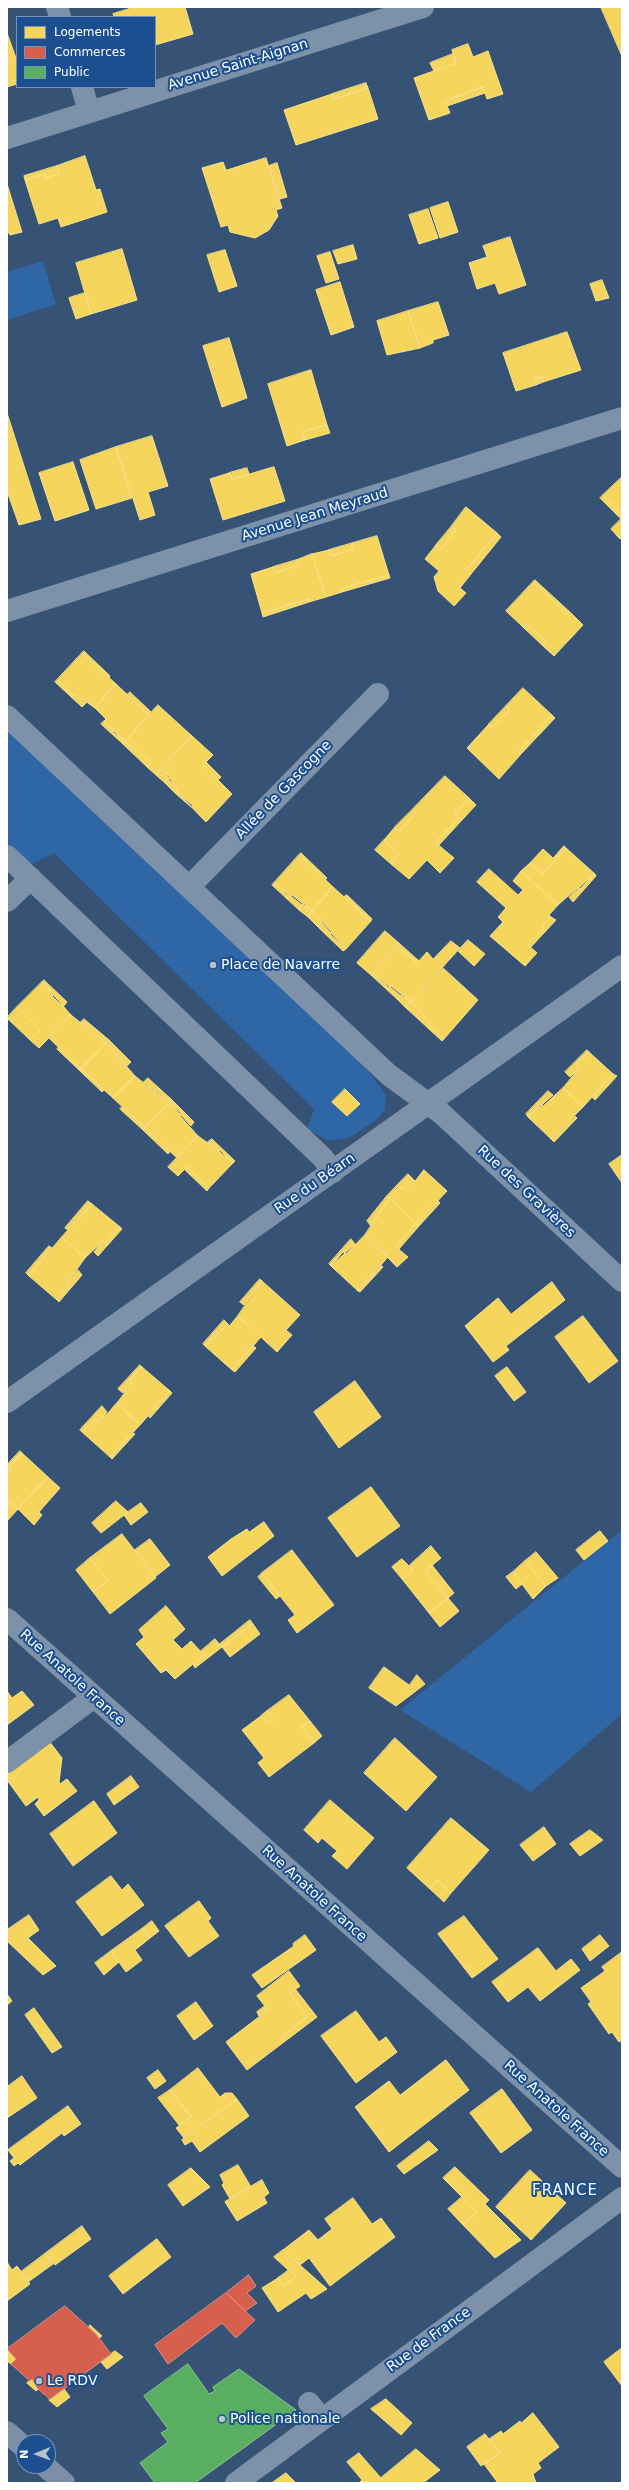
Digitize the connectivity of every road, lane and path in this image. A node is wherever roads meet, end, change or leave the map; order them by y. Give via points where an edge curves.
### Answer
1 (423, 7) edge
2 (82, 88) edge
3 (89, 112) junction
4 (7, 138) edge
5 (622, 418) edge
6 (7, 611) edge
7 (378, 694) dead end
8 (7, 716) edge
9 (7, 856) edge
10 (31, 878) junction
11 (189, 887) junction
12 (7, 901) edge
13 (622, 966) edge
14 (428, 1103) junction
15 (332, 1172) junction
16 (622, 1281) edge
17 (7, 1402) edge
18 (7, 1619) edge
19 (94, 1697) junction
20 (7, 1762) edge
21 (622, 2167) edge
22 (622, 2198) edge
23 (7, 2432) edge
24 (16, 2440) edge
25 (54, 2474) edge
26 (64, 2483) edge
27 (236, 2483) edge

1 - 3 street, Avenue Saint-Aignan
2 - 3 street
3 - 4 street, Avenue Saint-Aignan
5 - 6 street, Avenue Jean Meyraud
7 - 11 street, Allée de Gascogne
8 - 11 street
9 - 10 street
10 - 12 street
10 - 15 street via 323,1158
11 - 14 street via 389,1075
13 - 14 street, Rue du Béarn
14 - 15 street, Rue du Béarn
14 - 16 street, Rue des Gravières
15 - 17 street, Rue du Béarn
18 - 19 street, Rue Anatole France
19 - 20 street
19 - 21 street, Rue Anatole France
22 - 27 street, Rue de France via 315,2411
23 - 24 main road
25 - 26 main road

